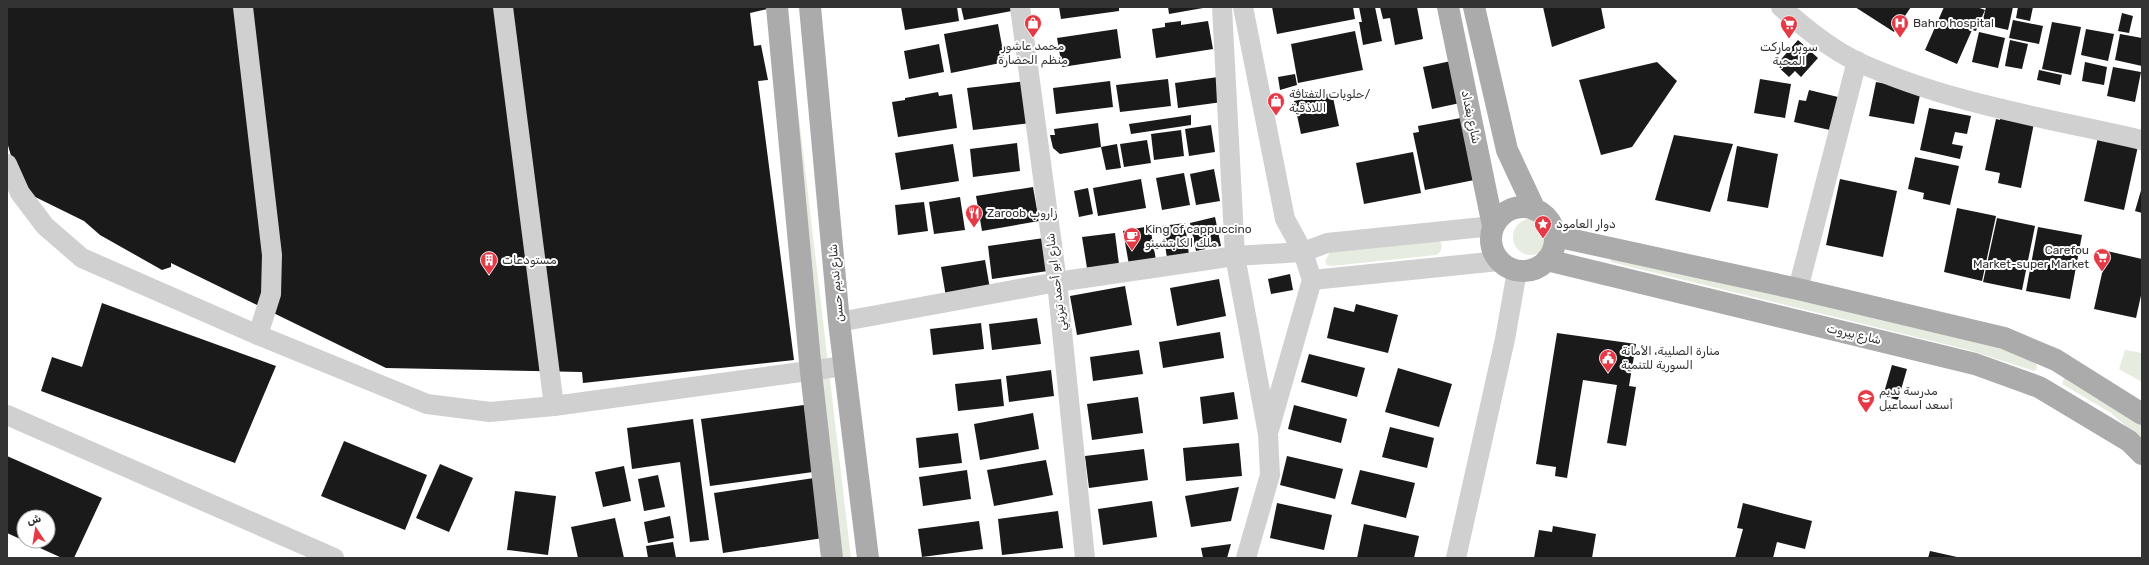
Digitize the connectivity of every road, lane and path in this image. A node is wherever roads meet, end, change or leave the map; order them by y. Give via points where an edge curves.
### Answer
1 (243, 7) edge
2 (503, 7) edge
3 (777, 7) edge
4 (810, 7) edge
5 (1020, 7) edge
6 (1222, 7) edge
7 (1243, 7) edge
8 (1448, 7) edge
9 (1474, 7) edge
10 (1781, 7) edge
11 (1857, 61) junction
12 (2142, 140) edge
13 (7, 164) edge
14 (1535, 210) junction
15 (1493, 226) junction
16 (1555, 236) junction
17 (1303, 252) junction
18 (1235, 256) junction
19 (1547, 260) junction
20 (1508, 266) junction
21 (1312, 280) junction
22 (1057, 282) junction
23 (1798, 289) junction
24 (839, 322) junction
25 (258, 335) junction
26 (2056, 360) junction
27 (844, 366) junction
28 (811, 372) junction
29 (2039, 387) junction
30 (554, 406) junction
31 (2142, 414) edge
32 (7, 415) edge
33 (1268, 434) junction
34 (2142, 454) edge
35 (334, 558) edge
36 (832, 558) edge
37 (868, 558) edge
38 (1085, 558) edge
39 (1246, 558) edge
40 (1456, 558) edge

1 - 25 street via 272,255 271,294
2 - 30 street
3 - 28 main road
4 - 24 main road, شارع نديم حسن
5 - 22 street, شارع ابو أحمد تيزيني
6 - 18 street
7 - 17 street via 1285,219
8 - 15 main road, شارع بغداد
9 - 14 main road via 1507,150
10 - 11 street via 1831,45
11 - 12 street via 1908,82 1978,103
11 - 23 street
13 - 25 street via 20,193 45,226 82,258
14 - 15 main road via 1526,207 1506,212
14 - 16 main road via 1549,220
15 - 17 street via 1327,243
15 - 20 main road via 1491,245
16 - 19 main road via 1552,253
16 - 23 main road
17 - 18 street
17 - 21 street
18 - 22 street
18 - 33 street
19 - 20 main road via 1533,270
19 - 29 main road, شارع بيروت via 1923,350 1974,364
20 - 21 street
20 - 40 street via 1505,339
21 - 33 street
22 - 24 street
22 - 38 street, شارع ابو أحمد تيزيني
23 - 26 main road via 2004,338
24 - 27 main road, شارع نديم حسن
25 - 30 street via 427,404 490,412
26 - 29 main road
26 - 31 main road
27 - 28 street
27 - 37 main road, شارع نديم حسن
28 - 30 street
28 - 36 main road
29 - 34 main road, شارع بيروت via 2129,441
32 - 35 street
33 - 39 street via 1270,475

